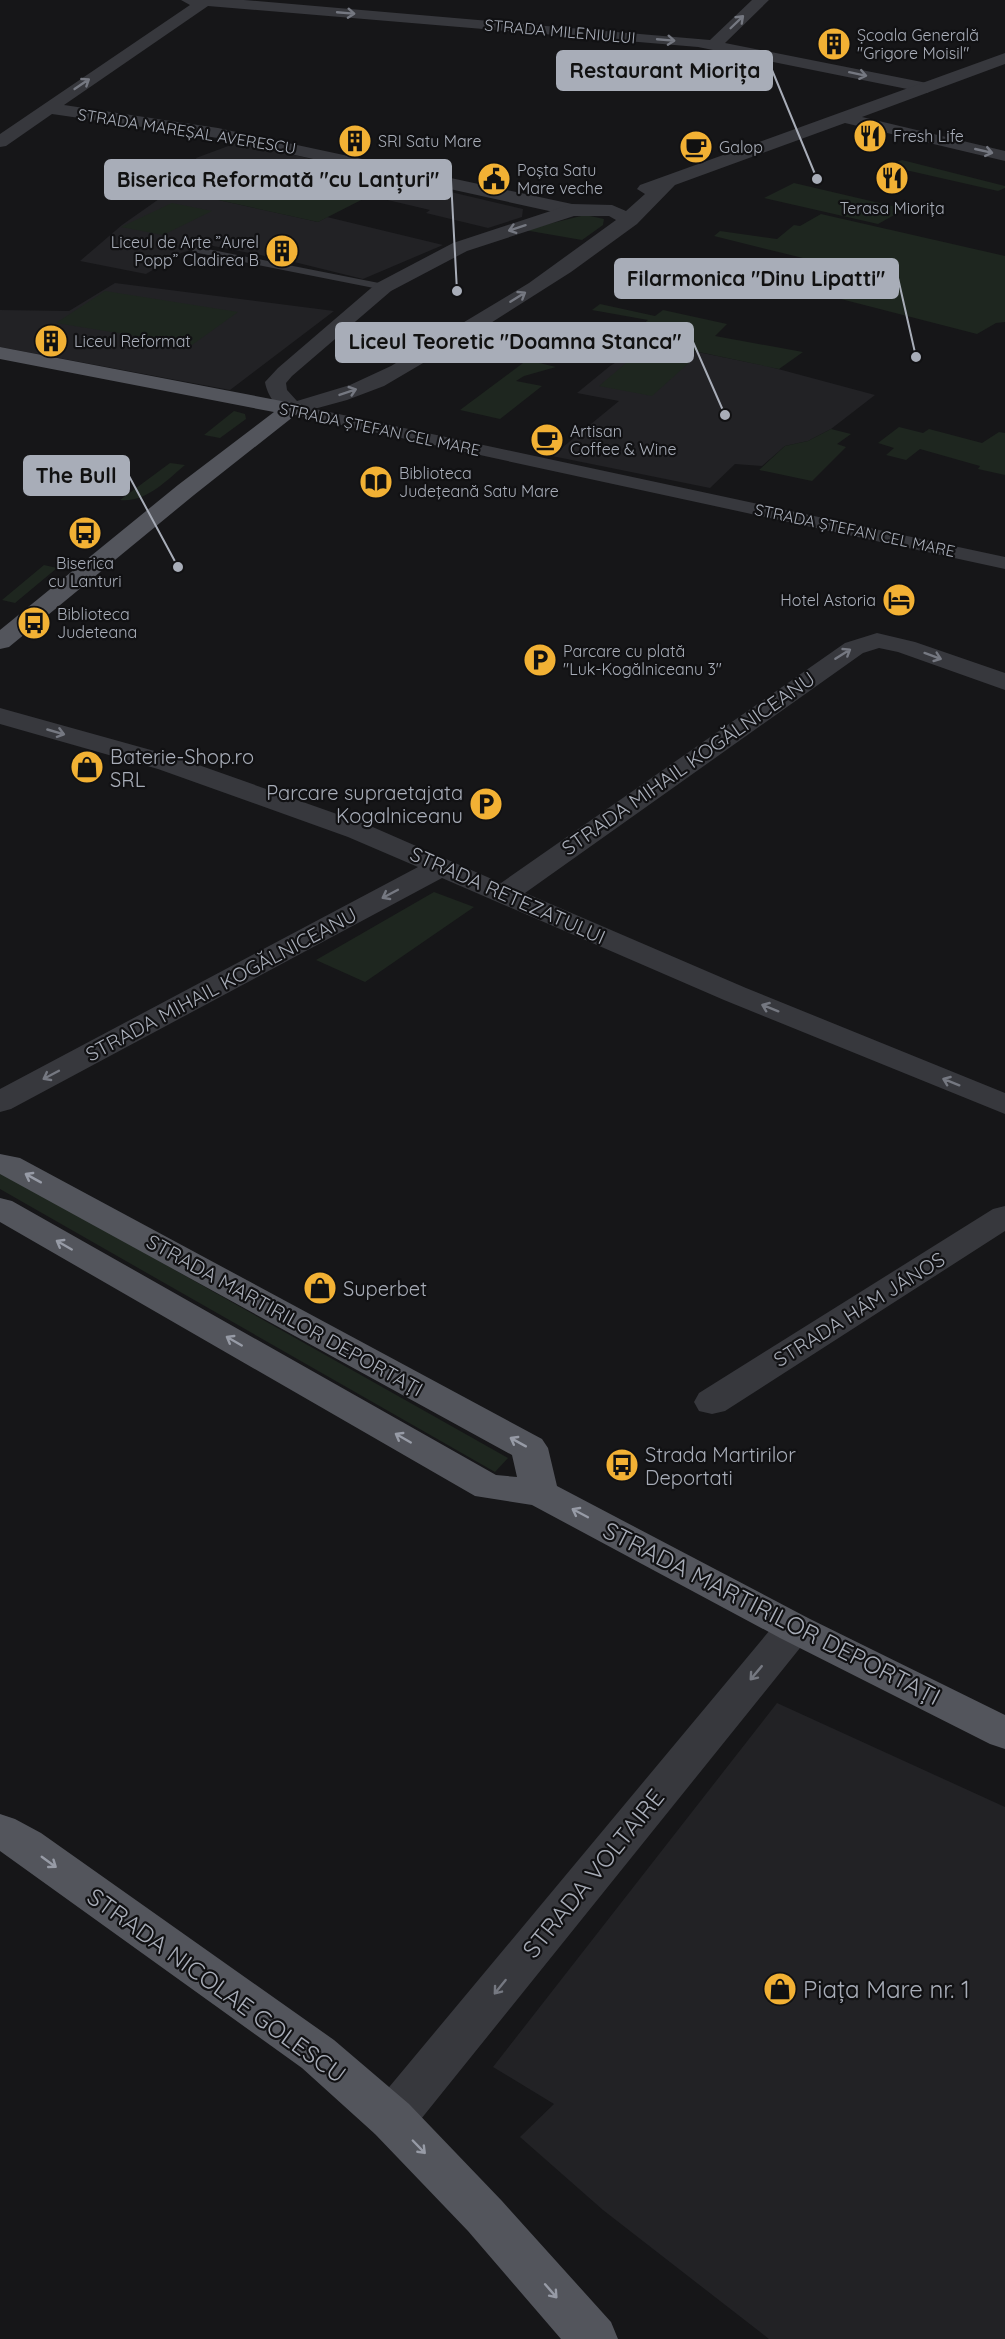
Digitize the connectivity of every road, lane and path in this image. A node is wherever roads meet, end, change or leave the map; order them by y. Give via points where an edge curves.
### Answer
1 (200, 0) edge
2 (760, 0) edge
3 (714, 45) junction
4 (1005, 58) edge
5 (927, 88) junction
6 (47, 108) junction
7 (845, 118) junction
8 (0, 142) edge
9 (1005, 156) edge
10 (668, 182) junction
11 (572, 210) junction
12 (633, 217) junction
13 (197, 250) dead end
14 (384, 287) junction
15 (0, 353) edge
16 (292, 409) junction
17 (1005, 562) edge
18 (0, 642) edge
19 (1005, 682) edge
20 (0, 716) edge
21 (442, 866) junction
22 (504, 894) junction
23 (0, 1102) edge
24 (1005, 1104) edge
25 (0, 1164) edge
26 (0, 1208) edge
27 (1005, 1216) edge
28 (712, 1402) dead end
29 (540, 1492) junction
30 (794, 1628) junction
31 (1005, 1732) edge
32 (0, 1831) edge
33 (392, 2119) junction
34 (592, 2339) edge

1 -> 3 street, STRADA MILENIULUI
6 -> 1 street
3 -> 2 street
3 -> 5 street, STRADA MILENIULUI
4 - 5 street
5 - 7 street
6 - 8 street
6 - 11 street, STRADA MAREȘAL AVERESCU via 218,133
7 -> 9 street
7 - 10 street
10 - 11 street
10 - 12 street
11 - 12 street via 612,211
11 -> 14 street via 460,247
16 -> 12 street via 366,386 388,375 578,259
13 - 14 lane
14 - 16 street via 276,382 277,392
15 - 16 main road, STRADA ȘTEFAN CEL MARE
16 - 17 street, STRADA ȘTEFAN CEL MARE
16 - 18 main road
22 -> 19 street, STRADA MIHAIL KOGĂLNICEANU via 854,648 877,640 906,646
20 -> 21 street, STRADA RETEZATULUI via 167,763 358,831
21 - 22 street, STRADA RETEZATULUI
21 -> 23 street, STRADA MIHAIL KOGĂLNICEANU
24 -> 22 street, STRADA RETEZATULUI
29 -> 25 main road, STRADA MARTIRILOR DEPORTAȚI via 529,1448
29 -> 26 main road, STRADA MARTIRILOR DEPORTAȚI via 488,1486
27 - 28 street, STRADA HÁM JÁNOS
30 -> 29 main road, STRADA MARTIRILOR DEPORTAȚI
30 - 31 main road, STRADA MARTIRILOR DEPORTAȚI
30 -> 33 street, STRADA VOLTAIRE
32 -> 33 main road, STRADA NICOLAE GOLESCU via 26,1845 318,2054
33 -> 34 main road, STRADA NICOLAE GOLESCU via 485,2216

